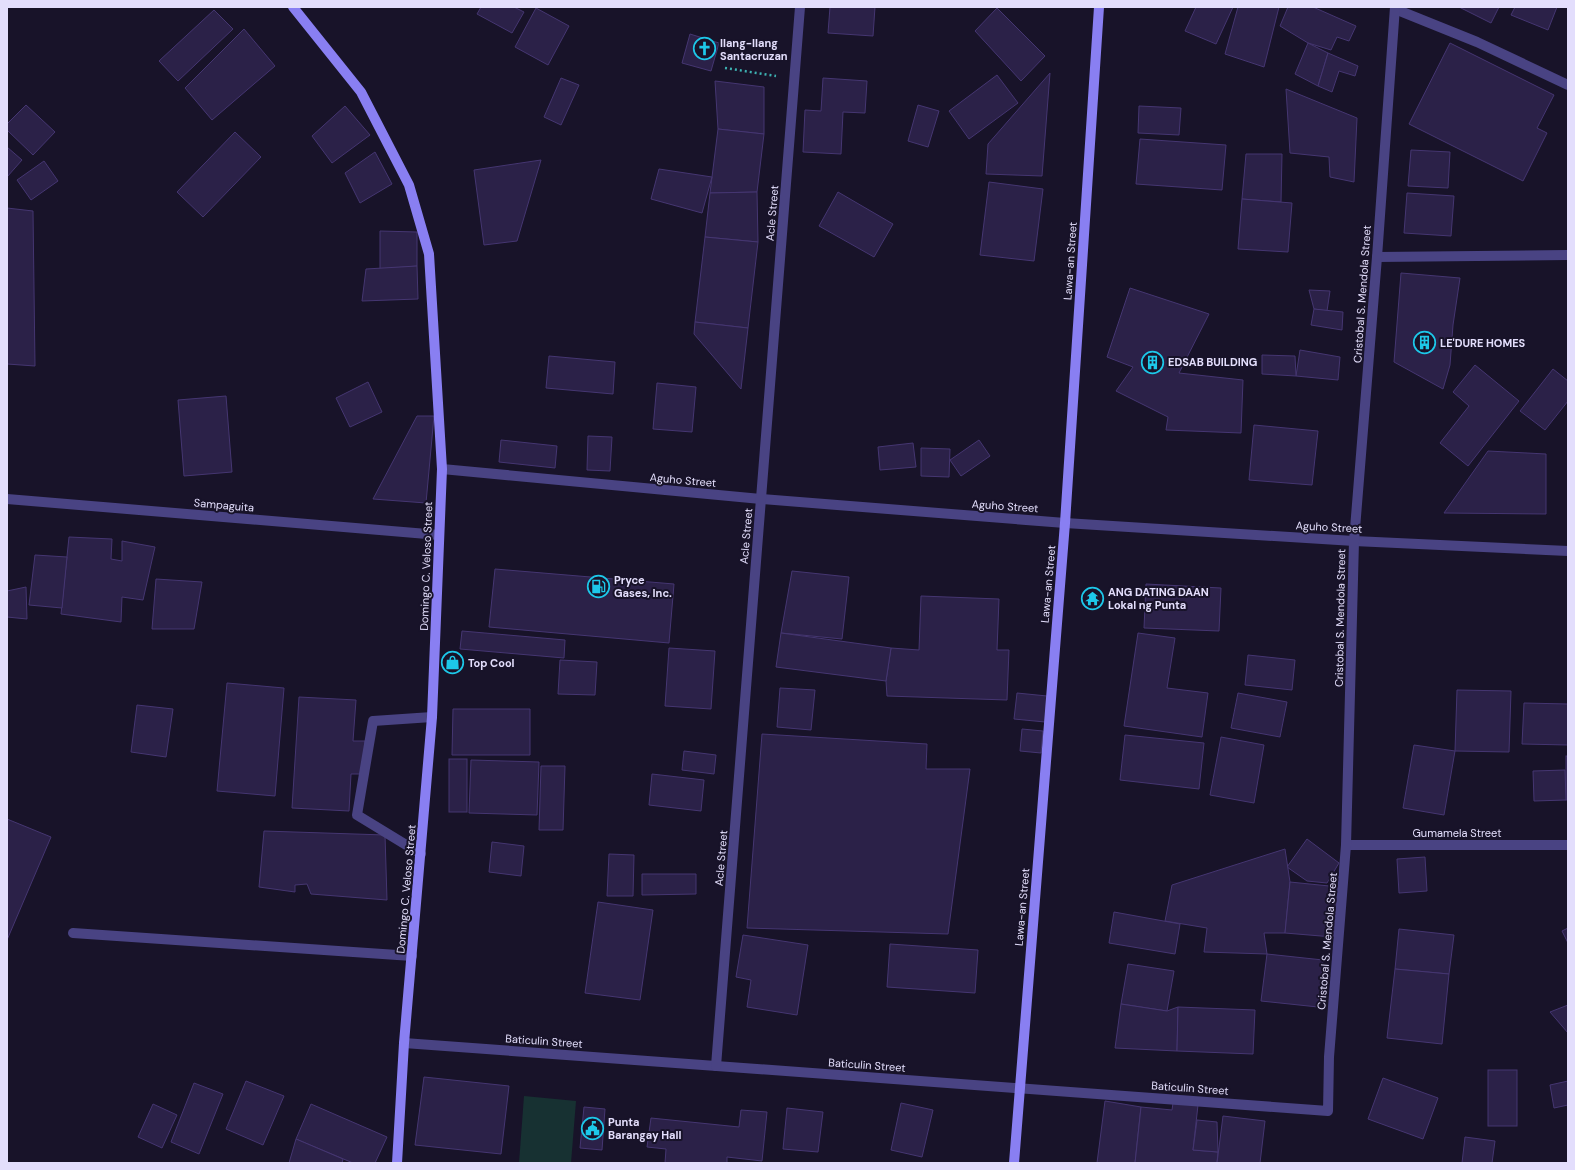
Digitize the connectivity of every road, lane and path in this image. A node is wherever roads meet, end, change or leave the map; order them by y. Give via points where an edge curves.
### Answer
1 (293, 7) edge
2 (800, 7) edge
3 (1099, 7) edge
4 (1395, 8) edge
5 (725, 68) dead end
6 (795, 79) junction
7 (1568, 85) edge
8 (1568, 255) edge
9 (1377, 257) junction
10 (442, 469) junction
11 (7, 499) edge
12 (761, 499) junction
13 (1065, 523) junction
14 (439, 535) junction
15 (1354, 541) junction
16 (1568, 551) edge
17 (432, 717) junction
18 (1346, 845) junction
19 (1568, 845) edge
20 (421, 854) junction
21 (73, 933) dead end
22 (412, 956) junction
23 (404, 1043) junction
24 (716, 1066) junction
25 (1019, 1088) junction
26 (1328, 1110) joint
27 (397, 1163) edge
28 (1014, 1163) edge

1 - 10 main road, Domingo C. Veloso Street via 362,92 409,185 429,254
2 - 6 street, Acle Street
3 - 13 main road, Lawa-an Street
4 - 7 street via 1477,42
4 - 9 street, Cristobal S. Mendola Street
5 - 6 path
6 - 12 street, Acle Street
8 - 9 street
9 - 15 street, Cristobal S. Mendola Street
10 - 12 street, Aguho Street
10 - 14 main road, Domingo C. Veloso Street
11 - 14 street, Sampaguita
12 - 13 street, Aguho Street
12 - 24 street, Acle Street
13 - 15 street, Aguho Street
13 - 25 main road, Lawa-an Street
14 - 17 main road, Domingo C. Veloso Street
15 - 16 street, Aguho Street
15 - 18 street, Cristobal S. Mendola Street
17 - 20 main road, Domingo C. Veloso Street
17 - 20 street via 373,721 357,815
18 - 19 street, Gumamela Street
18 - 26 street, Cristobal S. Mendola Street via 1329,1057
20 - 22 main road, Domingo C. Veloso Street
21 - 22 street
22 - 23 main road, Domingo C. Veloso Street
23 - 24 street, Baticulin Street
23 - 27 main road, Domingo C. Veloso Street
24 - 25 street, Baticulin Street
25 - 26 street, Baticulin Street
25 - 28 main road, Lawa-an Street

